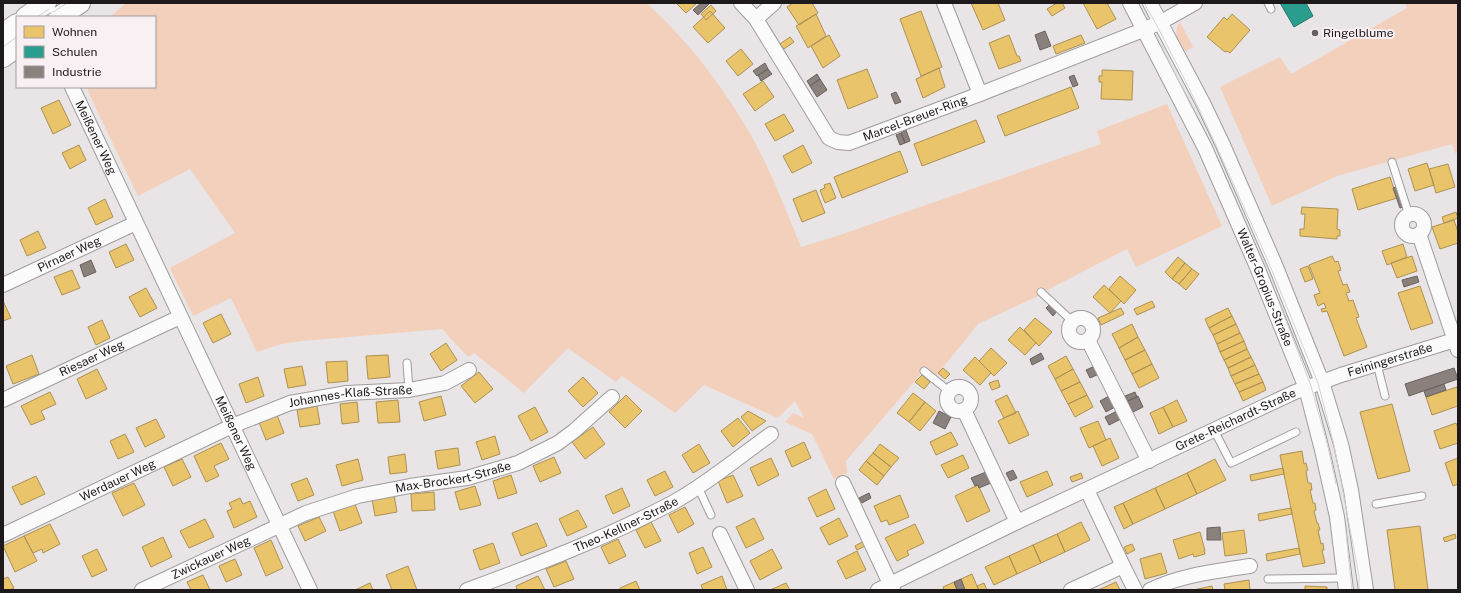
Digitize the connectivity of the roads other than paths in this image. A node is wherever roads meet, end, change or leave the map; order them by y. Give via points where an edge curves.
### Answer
1 (80, 3) edge
2 (741, 3) edge
3 (774, 3) edge
4 (944, 3) edge
5 (1130, 3) edge
6 (1150, 3) edge
7 (1195, 3) edge
8 (60, 16) edge
9 (756, 19) junction
10 (16, 25) edge
11 (1152, 26) junction
12 (3, 34) edge
13 (16, 48) edge
14 (3, 57) edge
15 (72, 88) edge
16 (980, 94) junction
17 (1392, 162) dead end
18 (1409, 215) joint
19 (138, 228) junction
20 (3, 285) edge
21 (1041, 292) dead end
22 (180, 316) junction
23 (1072, 321) joint
24 (1457, 343) edge
25 (407, 363) dead end
26 (1377, 364) junction
27 (468, 370) dead end
28 (924, 371) dead end
29 (1322, 382) junction
30 (1306, 388) junction
31 (409, 390) junction
32 (950, 392) joint
33 (1385, 396) dead end
34 (612, 397) dead end
35 (3, 400) edge
36 (232, 426) junction
37 (1214, 430) junction
38 (1296, 432) dead end
39 (771, 434) dead end
40 (1149, 461) junction
41 (843, 483) dead end
42 (698, 487) junction
43 (1087, 490) junction
44 (1422, 496) dead end
45 (1376, 504) dead end
46 (711, 515) dead end
47 (1017, 522) junction
48 (279, 526) junction
49 (720, 534) dead end
50 (3, 535) edge
51 (1122, 566) junction
52 (1250, 566) dead end
53 (1268, 579) dead end
54 (1345, 584) edge
55 (887, 588) edge
56 (142, 590) edge
57 (310, 590) edge
58 (468, 590) edge
59 (746, 590) edge
60 (1071, 590) edge
61 (1135, 590) edge
62 (1150, 590) edge
63 (1366, 590) edge

1 - 8 main road
2 - 9 street, Marcel-Breuer-Ring
3 - 9 street
4 - 16 street
5 - 11 street, Walter-Gropius-Straße
6 - 11 street, Walter-Gropius-Straße
7 - 11 street, Marcel-Breuer-Ring
9 - 16 street, Marcel-Breuer-Ring via 829,138 838,142 849,143
10 - 12 main road
11 - 16 street, Marcel-Breuer-Ring
11 - 29 street, Walter-Gropius-Straße via 1203,103 1276,267
11 - 30 street, Walter-Gropius-Straße via 1257,267
13 - 14 main road
15 - 19 street, Meißener Weg
17 - 18 lane
18 - 24 street via 1415,214 1423,221 1423,228 1419,234
19 - 20 street, Pirnaer Weg
19 - 22 street, Meißener Weg via 152,241 163,263 161,276
21 - 23 lane
22 - 35 street, Riesaer Weg
22 - 36 street, Meißener Weg
23 - 40 street via 1069,329 1072,338 1079,342 1088,340
24 - 26 street, Feiningerstraße
25 - 31 lane
26 - 29 street, Feiningerstraße
26 - 33 lane
27 - 31 street, Johannes-Klaß-Straße via 445,383
28 - 32 lane
29 - 30 street, Grete-Reichardt-Straße
29 - 63 street, Walter-Gropius-Straße via 1351,490
30 - 37 street, Grete-Reichardt-Straße
30 - 54 street, Walter-Gropius-Straße via 1337,517
31 - 36 street, Johannes-Klaß-Straße via 347,394 290,403
32 - 47 street via 947,398 949,405 954,410 964,410
34 - 48 street, Max-Brockert-Straße via 558,443 518,463 468,478 358,496 306,513
36 - 48 street, Meißener Weg
36 - 50 street, Werdauer Weg
37 - 38 lane via 1231,463
37 - 40 street, Grete-Reichardt-Straße
39 - 42 street, Theo-Kellner-Straße
40 - 43 street, Grete-Reichardt-Straße
41 - 55 street, Grete-Reichardt-Straße
42 - 46 lane
42 - 58 street, Theo-Kellner-Straße via 675,501 591,541
43 - 47 street, Grete-Reichardt-Straße
43 - 51 street
44 - 45 lane
47 - 55 street, Grete-Reichardt-Straße
48 - 56 street, Zwickauer Weg
48 - 57 street, Meißener Weg
49 - 59 street
51 - 60 street
51 - 61 street
52 - 62 street via 1192,576
53 - 54 lane

